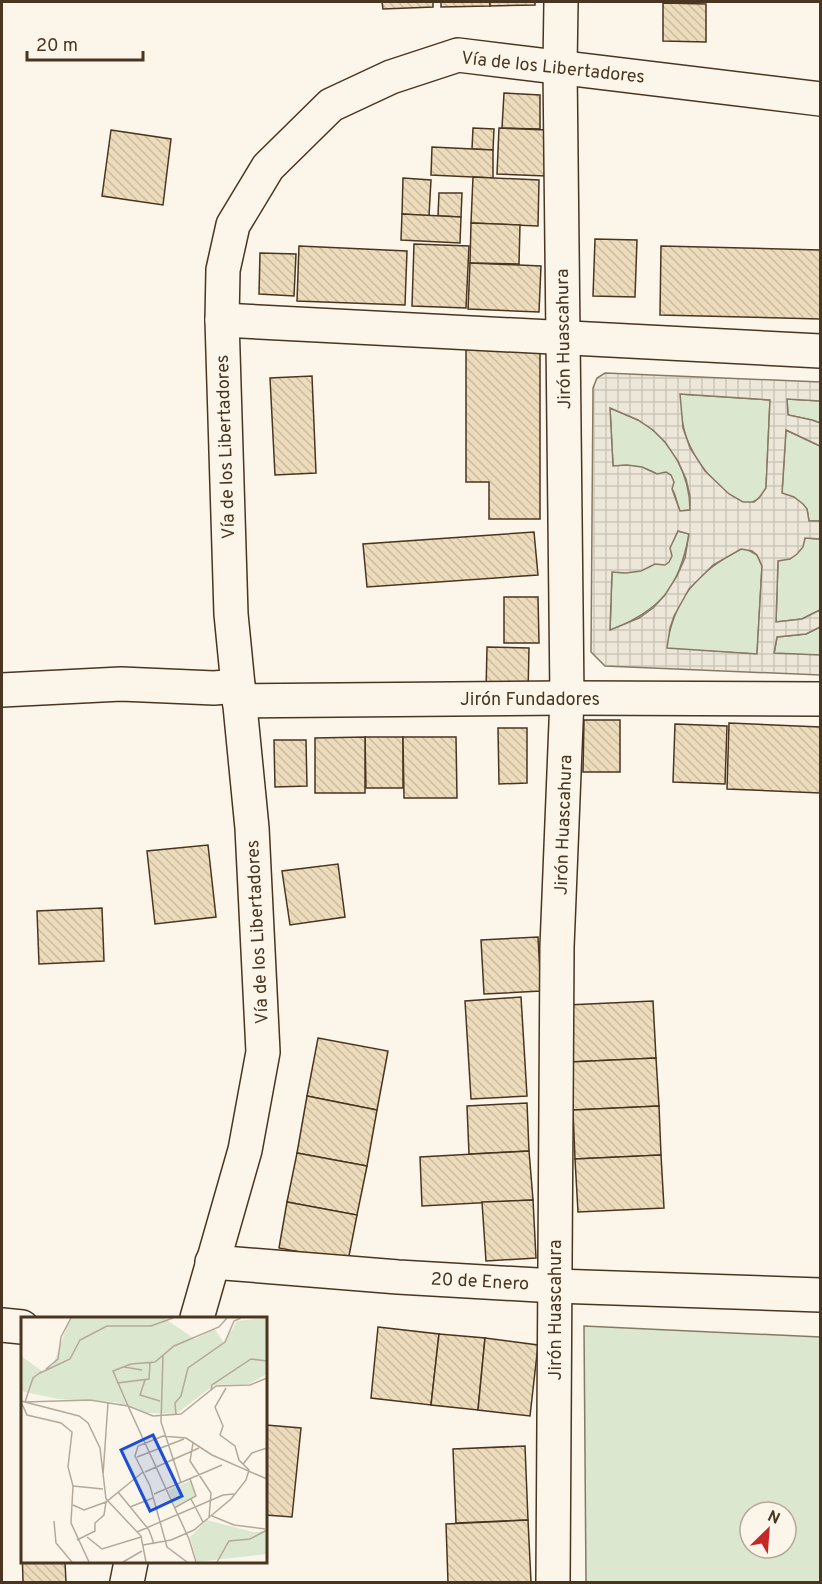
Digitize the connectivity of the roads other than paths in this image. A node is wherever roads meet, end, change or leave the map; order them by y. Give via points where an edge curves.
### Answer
1 (561, 2) edge
2 (560, 67) junction
3 (820, 99) edge
4 (222, 320) junction
5 (563, 337) junction
6 (820, 351) edge
7 (2, 690) edge
8 (239, 694) junction
9 (567, 698) junction
10 (820, 699) edge
11 (212, 1262) junction
12 (555, 1286) junction
13 (820, 1295) edge
14 (197, 1317) edge
15 (2, 1325) edge
16 (21, 1327) edge
17 (131, 1563) edge
18 (127, 1582) edge
19 (553, 1582) edge

1 - 2 main road, Jirón Huascahura
2 - 3 main road, Vía de los Libertadores
2 - 4 main road, Vía de los Libertadores via 458,54 391,76 331,105 268,167 233,225 223,270
2 - 5 main road, Jirón Huascahura
4 - 5 main road
4 - 8 main road, Vía de los Libertadores via 231,614
5 - 6 main road
5 - 9 main road, Jirón Huascahura
7 - 8 main road, Jirón Fundadores via 121,684 214,688
8 - 9 main road, Jirón Fundadores
8 - 11 main road, Vía de los Libertadores via 252,828 262,1052 245,1150
9 - 10 main road, Jirón Fundadores
9 - 12 main road, Jirón Huascahura via 557,947
11 - 12 main road, 20 de Enero
11 - 14 main road, Vía de los Libertadores
12 - 13 main road, 20 de Enero
12 - 19 main road, Jirón Huascahura
15 - 16 main road
17 - 18 main road

